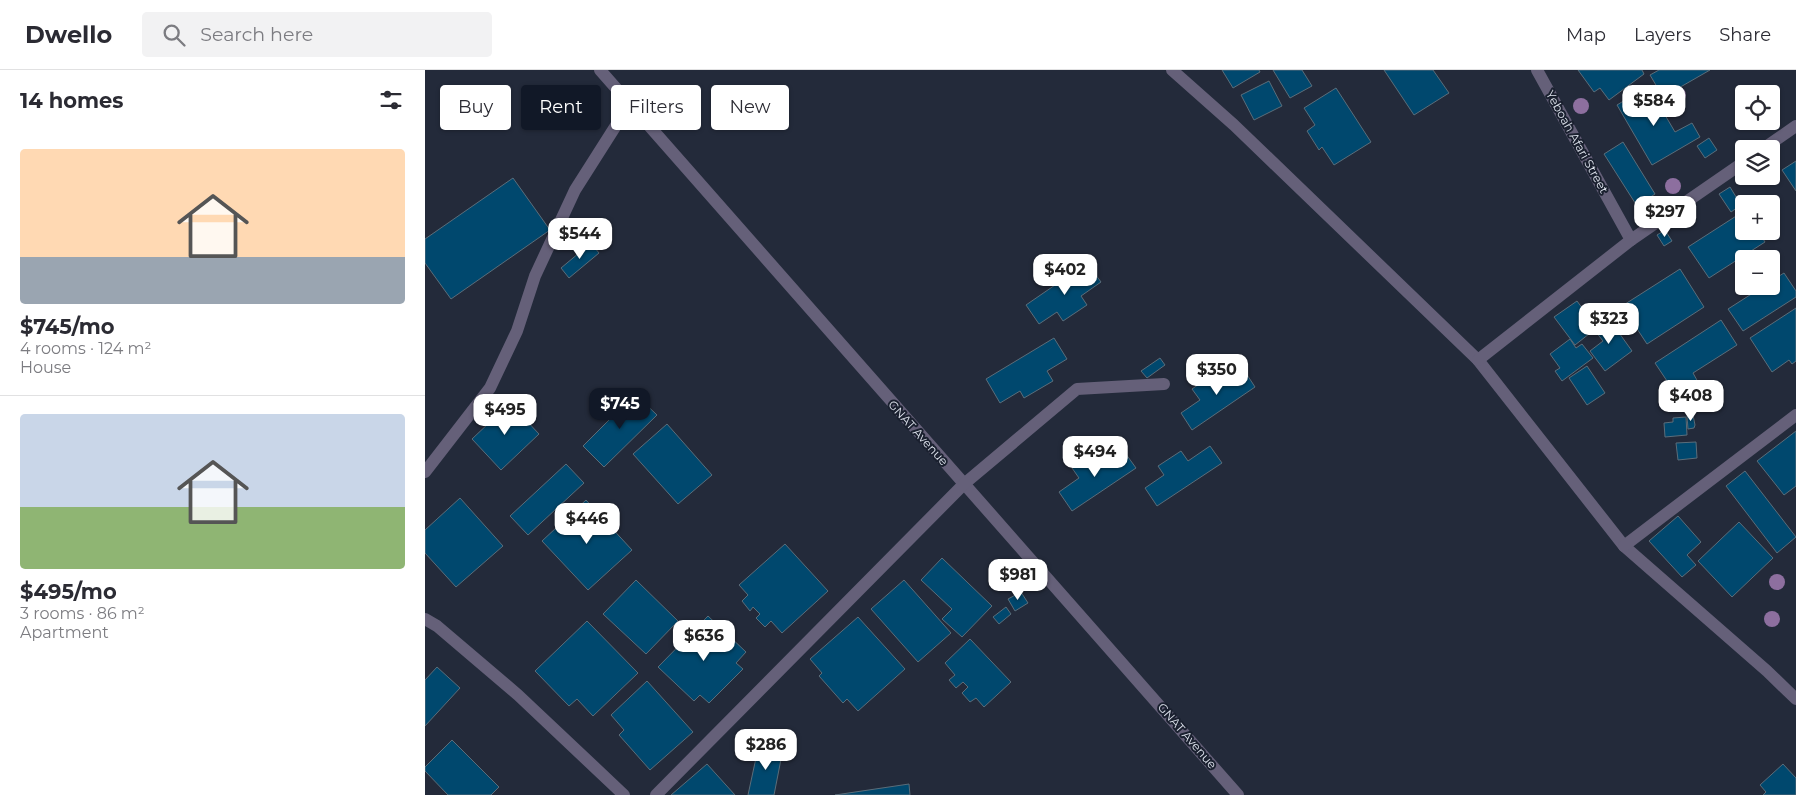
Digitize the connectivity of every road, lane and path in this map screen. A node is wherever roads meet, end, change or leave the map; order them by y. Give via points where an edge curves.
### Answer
1 (600, 70) edge
2 (1172, 70) edge
3 (1537, 70) edge
4 (612, 85) edge
5 (1796, 126) edge
6 (613, 130) edge
7 (651, 130) edge
8 (1776, 140) edge
9 (1735, 168) edge
10 (1631, 240) junction
11 (1478, 360) junction
12 (1164, 384) dead end
13 (1796, 415) edge
14 (425, 472) edge
15 (964, 484) junction
16 (1624, 546) junction
17 (425, 619) edge
18 (1796, 699) edge
19 (624, 795) edge
20 (656, 795) edge
21 (1238, 795) edge

1 - 4 street, GNAT Avenue
2 - 11 street
3 - 10 street, Yeboah Afari Street
5 - 8 street
6 - 14 street via 575,190 535,276 517,331 490,388
7 - 15 street, GNAT Avenue
9 - 10 street
10 - 11 street
11 - 16 street
12 - 15 street via 1077,389
13 - 16 street
15 - 20 street
15 - 21 street, GNAT Avenue
16 - 18 street
17 - 19 street via 517,695

